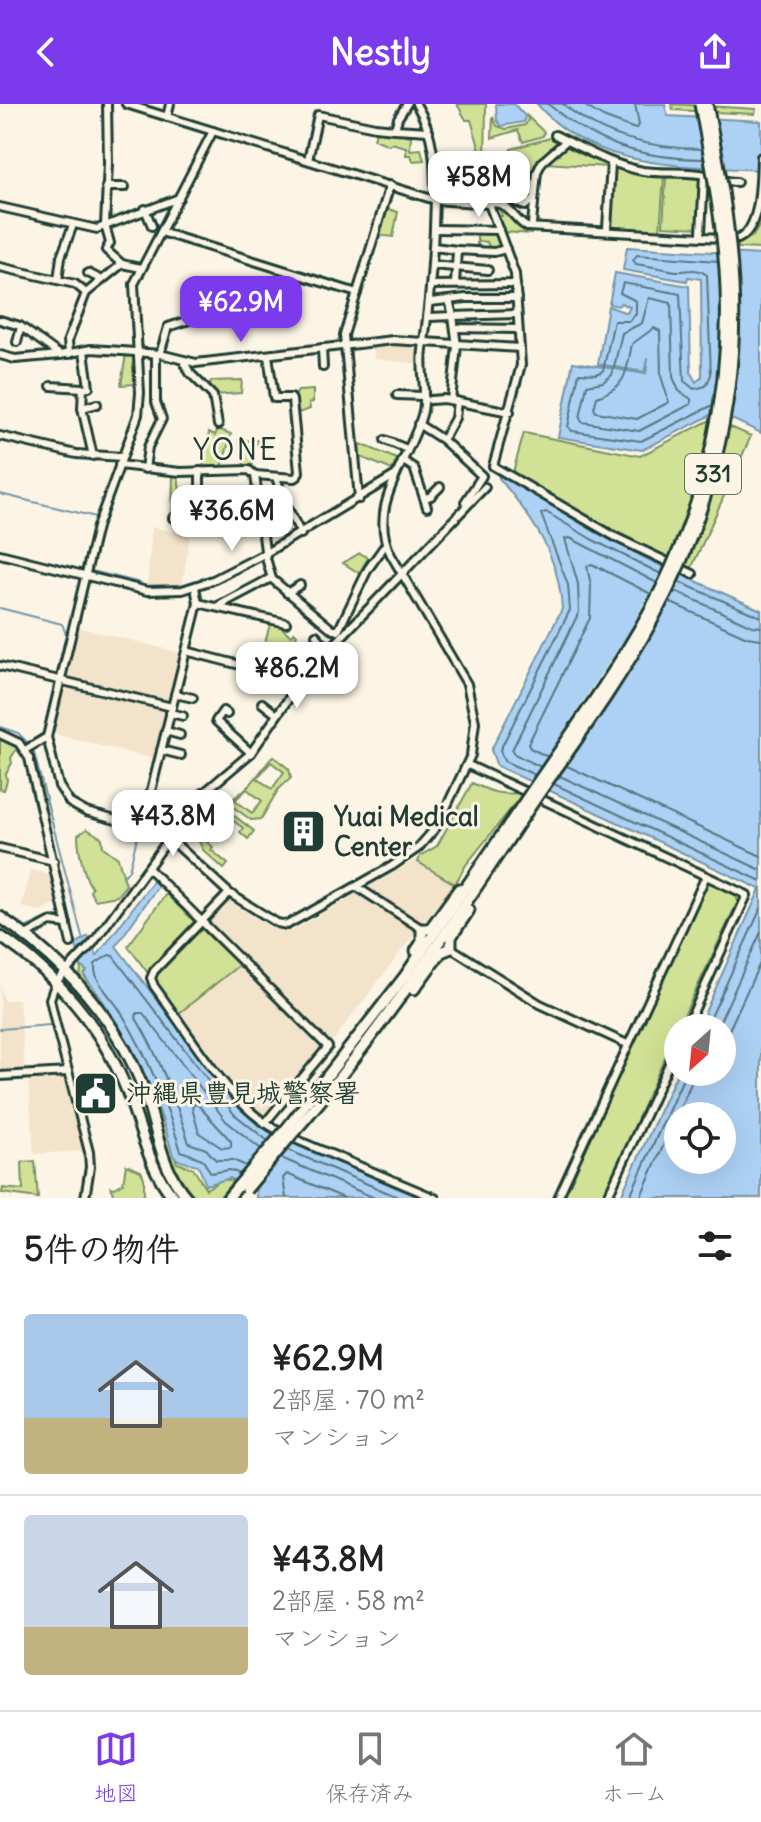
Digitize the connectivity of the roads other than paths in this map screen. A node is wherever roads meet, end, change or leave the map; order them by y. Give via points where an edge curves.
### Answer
1 (107, 104) edge
2 (126, 104) edge
3 (170, 104) edge
4 (407, 104) edge
5 (416, 104) edge
6 (700, 104) edge
7 (707, 104) edge
8 (167, 117) junction
9 (395, 129) junction
10 (213, 131) junction
11 (429, 131) junction
12 (555, 135) dead end
13 (566, 141) junction
14 (761, 157) edge
15 (308, 160) junction
16 (611, 163) junction
17 (760, 172) edge
18 (704, 175) junction
19 (737, 182) dead end
20 (390, 185) junction
21 (760, 185) edge
22 (106, 187) junction
23 (125, 187) dead end
24 (179, 198) junction
25 (534, 199) junction
26 (435, 200) junction
27 (507, 203) dead end
28 (489, 204) junction
29 (0, 207) edge
30 (145, 209) junction
31 (532, 224) dead end
32 (73, 225) junction
33 (105, 225) junction
34 (152, 226) dead end
35 (607, 228) dead end
36 (436, 229) junction
37 (499, 230) junction
38 (161, 232) junction
39 (701, 233) dead end
40 (119, 242) dead end
41 (106, 246) junction
42 (434, 247) junction
43 (506, 249) junction
44 (457, 250) junction
45 (122, 264) junction
46 (432, 265) junction
47 (0, 267) edge
48 (456, 267) junction
49 (141, 268) junction
50 (488, 270) dead end
51 (88, 273) dead end
52 (58, 280) junction
53 (102, 280) junction
54 (455, 284) junction
55 (516, 284) junction
56 (431, 285) junction
57 (86, 293) junction
58 (357, 293) junction
59 (517, 298) junction
60 (449, 300) junction
61 (430, 302) junction
62 (214, 312) dead end
63 (517, 314) junction
64 (453, 316) junction
65 (429, 317) junction
66 (0, 320) edge
67 (21, 327) junction
68 (456, 328) junction
69 (518, 329) junction
70 (17, 342) dead end
71 (424, 343) junction
72 (344, 345) junction
73 (457, 346) junction
74 (322, 348) junction
75 (520, 348) junction
76 (84, 351) junction
77 (138, 353) junction
78 (69, 354) junction
79 (0, 355) edge
80 (60, 355) junction
81 (161, 355) junction
82 (268, 355) junction
83 (15, 359) junction
84 (183, 360) junction
85 (164, 365) dead end
86 (323, 367) dead end
87 (13, 368) dead end
88 (51, 386) dead end
89 (83, 388) junction
90 (397, 395) dead end
91 (427, 398) junction
92 (454, 401) junction
93 (97, 404) dead end
94 (82, 408) junction
95 (510, 412) junction
96 (418, 424) junction
97 (218, 425) dead end
98 (0, 436) edge
99 (385, 440) dead end
100 (443, 440) junction
101 (407, 449) junction
102 (93, 456) junction
103 (122, 457) junction
104 (402, 460) junction
105 (119, 465) junction
106 (145, 469) junction
107 (200, 471) junction
108 (255, 475) junction
109 (395, 475) junction
110 (276, 477) junction
111 (440, 487) dead end
112 (485, 487) dead end
113 (200, 489) dead end
114 (371, 491) junction
115 (388, 494) junction
116 (425, 498) junction
117 (359, 499) junction
118 (465, 502) dead end
119 (427, 507) dead end
120 (261, 510) junction
121 (173, 518) dead end
122 (301, 534) junction
123 (386, 544) junction
124 (266, 553) junction
125 (0, 554) edge
126 (402, 574) junction
127 (693, 574) dead end
128 (85, 575) junction
129 (271, 578) junction
130 (300, 585) dead end
131 (195, 587) junction
132 (287, 593) junction
133 (198, 603) junction
134 (216, 607) junction
135 (286, 623) dead end
136 (337, 630) junction
137 (316, 635) dead end
138 (343, 636) junction
139 (329, 650) junction
140 (186, 651) junction
141 (240, 665) dead end
142 (0, 666) edge
143 (60, 680) junction
144 (175, 694) junction
145 (193, 698) dead end
146 (262, 703) dead end
147 (171, 710) junction
148 (227, 714) dead end
149 (276, 714) junction
150 (183, 716) dead end
151 (166, 731) junction
152 (0, 734) edge
153 (180, 735) dead end
154 (47, 737) junction
155 (25, 750) junction
156 (161, 750) junction
157 (251, 753) junction
158 (181, 755) dead end
159 (468, 765) junction
160 (531, 799) junction
161 (142, 827) junction
162 (171, 837) junction
163 (0, 848) edge
164 (54, 861) junction
165 (489, 862) junction
166 (148, 868) junction
167 (706, 876) junction
168 (357, 887) junction
169 (229, 893) junction
170 (0, 917) edge
171 (202, 921) junction
172 (67, 922) junction
173 (422, 929) junction
174 (26, 935) junction
175 (3, 941) edge
176 (71, 943) dead end
177 (451, 948) junction
178 (66, 970) junction
179 (56, 982) junction
180 (692, 1014) edge
181 (381, 1024) junction
182 (627, 1044) junction
183 (68, 1072) junction
184 (664, 1074) edge
185 (0, 1076) edge
186 (305, 1107) junction
187 (265, 1123) junction
188 (290, 1130) junction
189 (241, 1191) edge
190 (85, 1198) edge
191 (174, 1198) edge
192 (187, 1198) edge
193 (228, 1198) edge
194 (435, 1198) edge
195 (558, 1198) edge
196 (607, 1198) edge

1 - 22 street
2 - 8 street
3 - 8 street
4 - 9 street
5 - 11 street
6 - 160 highway, 331, bridge via 726,287 723,379 710,453 689,524 660,590
7 - 160 highway, 331, bridge via 734,288 730,381 718,453 690,543 650,625
8 - 10 street
9 - 11 street
9 - 15 street via 318,115
10 - 15 street
10 - 24 street
11 - 26 street
12 - 13 street
13 - 16 street
13 - 25 street via 540,165
14 - 17 street
15 - 20 street
16 - 18 street via 648,172
16 - 35 street
17 - 21 street
18 - 19 street
18 - 39 street
20 - 26 street
20 - 58 street
21 - 28 street via 756,224 738,239 527,227 505,206
22 - 23 street
22 - 33 street
24 - 30 street
24 - 38 street
25 - 27 street via 525,206
25 - 31 street
26 - 28 street
26 - 36 street
28 - 37 street
29 - 32 street
30 - 33 street
30 - 34 street
32 - 33 street
32 - 52 street
33 - 41 street
36 - 37 street
36 - 42 street
37 - 43 street
38 - 49 street
38 - 58 street
40 - 41 street
41 - 45 street
42 - 44 street
42 - 46 street
43 - 44 street
43 - 55 street
44 - 48 street
45 - 49 street
45 - 53 street
46 - 48 street
46 - 56 street
47 - 52 street
48 - 50 street
48 - 54 street
49 - 77 street via 134,293
51 - 53 street
52 - 57 street
53 - 57 street
54 - 55 street
54 - 56 street
55 - 59 street
56 - 61 street
57 - 78 street via 68,340
58 - 72 street
59 - 60 street
59 - 63 street
60 - 61 street
60 - 64 street
61 - 65 street
62 - 81 street via 166,328
63 - 64 street
63 - 69 street
64 - 65 street
64 - 68 street
65 - 71 street
66 - 67 street
67 - 70 street
67 - 80 street
68 - 69 street
68 - 73 street
69 - 75 street
71 - 72 street
71 - 73 street
71 - 91 street
72 - 74 street
72 - 117 street
73 - 75 street
73 - 92 street
74 - 82 street
74 - 86 street
75 - 95 street
76 - 77 street
76 - 78 street
76 - 89 street via 89,387
77 - 81 street
77 - 103 street via 139,407
78 - 80 street
79 - 83 street
80 - 83 street
81 - 84 street
81 - 85 street
81 - 106 street via 156,402 162,419 148,447
82 - 84 street
82 - 110 street via 274,398 292,400 299,472 297,477
83 - 87 street
84 - 97 street via 213,396
88 - 89 street
89 - 94 street
90 - 91 street
91 - 92 street
91 - 96 street
92 - 95 street
92 - 100 street via 459,420
93 - 94 street
94 - 102 street
95 - 127 street via 493,466 617,538
96 - 100 street
96 - 101 street
98 - 102 street
99 - 101 street
100 - 118 street via 482,476
101 - 104 street
102 - 103 street
103 - 105 street
104 - 109 street
104 - 116 street via 414,468
105 - 106 street
105 - 128 street
106 - 107 street
107 - 108 street via 249,470
107 - 113 street
108 - 110 street
108 - 120 street
109 - 114 street
109 - 115 street
110 - 122 street
111 - 116 street
112 - 126 street
114 - 115 street
114 - 117 street
115 - 123 street
116 - 119 street
117 - 122 street
120 - 121 street
120 - 124 street
122 - 124 street
123 - 126 street
123 - 136 street
124 - 129 street
124 - 131 street
125 - 128 street
126 - 138 street
126 - 159 street via 470,694 474,732
128 - 131 street via 158,592
128 - 143 street
129 - 132 street
129 - 134 street
130 - 132 street
131 - 133 street
132 - 136 street
133 - 134 street
133 - 140 street
134 - 135 street
136 - 138 street
137 - 139 street
138 - 139 street
139 - 149 street
140 - 141 street
140 - 144 street
142 - 143 street
143 - 147 street
143 - 154 street
144 - 145 street
144 - 147 street
146 - 149 street
147 - 150 street
147 - 151 street
148 - 157 street via 223,711 216,721
149 - 157 street
151 - 153 street
151 - 156 street
152 - 155 street
154 - 155 street
154 - 161 street via 59,786 70,803
155 - 164 street
156 - 158 street
156 - 161 street
157 - 162 street via 205,790
159 - 167 street
159 - 168 street via 425,842
160 - 165 highway, 331
161 - 162 street
162 - 166 street
162 - 169 street
163 - 164 street
164 - 172 street
165 - 173 highway via 462,884 430,929
165 - 177 highway via 484,887 451,937
165 - 181 highway, 331
165 - 186 highway, 331
166 - 171 street
166 - 178 street via 93,943
167 - 180 street via 747,895
167 - 182 street
168 - 169 street via 287,925
168 - 173 street
169 - 171 street
170 - 174 highway
171 - 187 street via 154,971 152,982 244,1106
171 - 187 street via 328,1047
172 - 174 street via 50,922
172 - 176 street
173 - 186 highway via 419,947 329,1066
174 - 178 highway
175 - 179 highway
177 - 181 highway via 441,952
177 - 182 street via 540,1004
178 - 179 street
178 - 192 highway via 122,1044 143,1089 166,1165
179 - 183 street via 50,999
179 - 191 highway via 109,1053 158,1176
181 - 188 highway, 331
182 - 195 street
183 - 185 street
183 - 190 street via 89,1152
184 - 196 street
186 - 188 highway, 331
187 - 194 street
188 - 189 highway, 331, bridge
189 - 193 highway, 331

